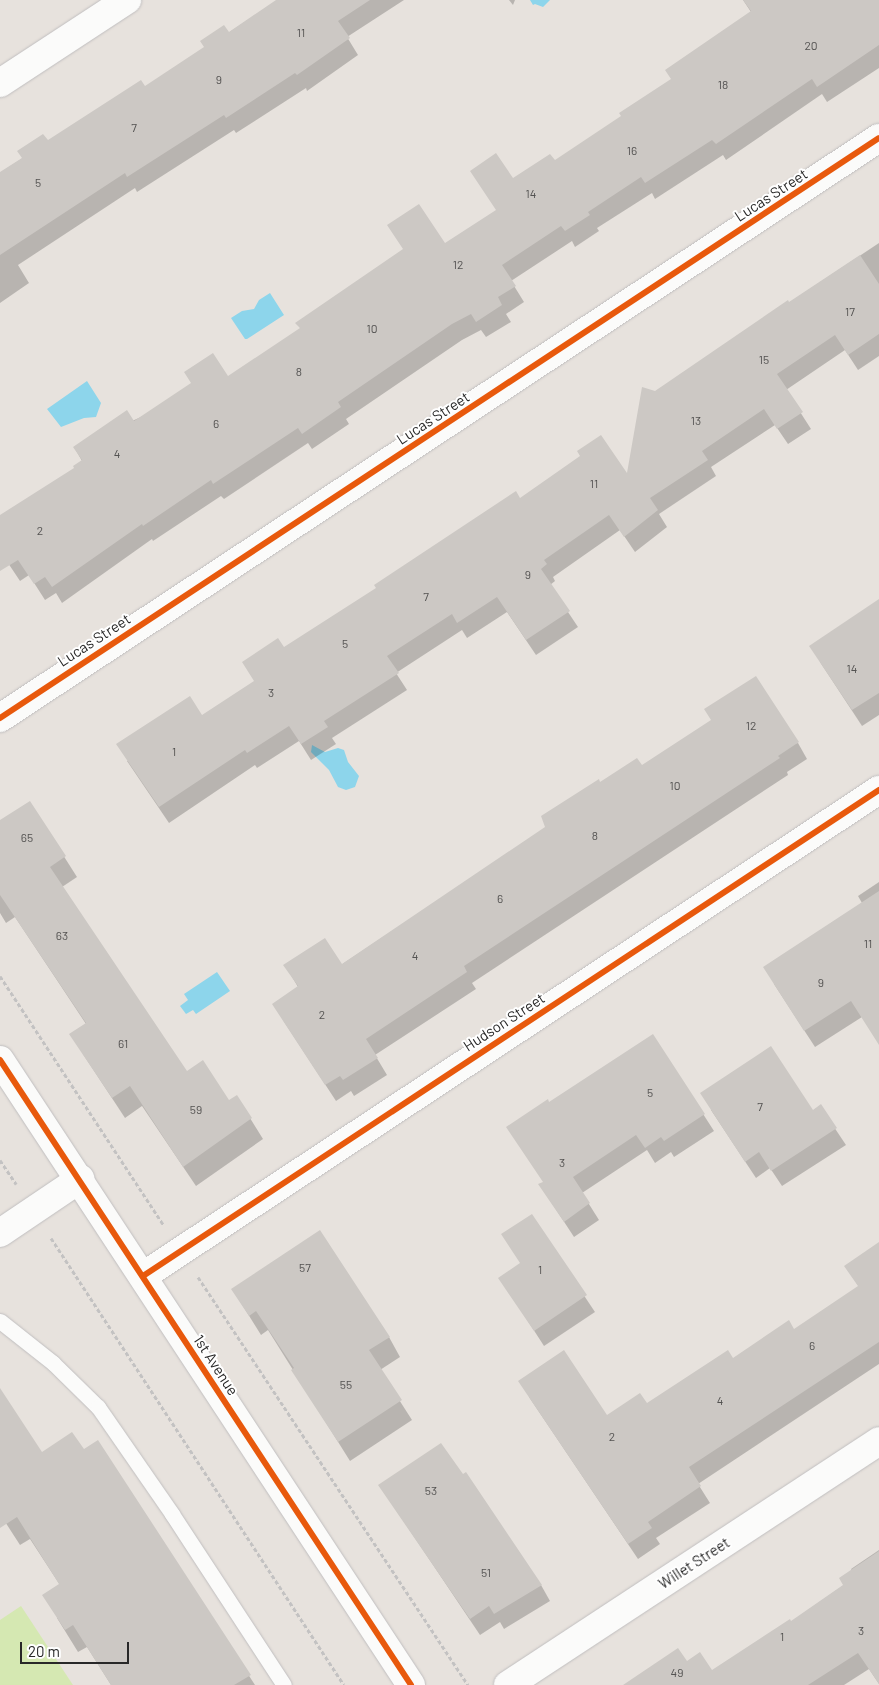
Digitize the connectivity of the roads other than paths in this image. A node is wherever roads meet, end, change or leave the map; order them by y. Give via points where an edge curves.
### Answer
1 (127, 0) edge
2 (0, 83) edge
3 (879, 138) edge
4 (0, 718) edge
5 (879, 790) edge
6 (0, 1060) edge
7 (80, 1179) junction
8 (0, 1233) edge
9 (143, 1276) junction
10 (0, 1321) edge
11 (879, 1441) edge
12 (284, 1685) edge
13 (411, 1685) edge
14 (508, 1685) edge

1 - 2 street
3 - 4 street, Lucas Street
5 - 9 street, Hudson Street
6 - 7 street, 1st Avenue
7 - 8 street
7 - 9 street, 1st Avenue
9 - 13 street, 1st Avenue
10 - 12 lane via 53,1363 98,1407
11 - 14 street, Willet Street

